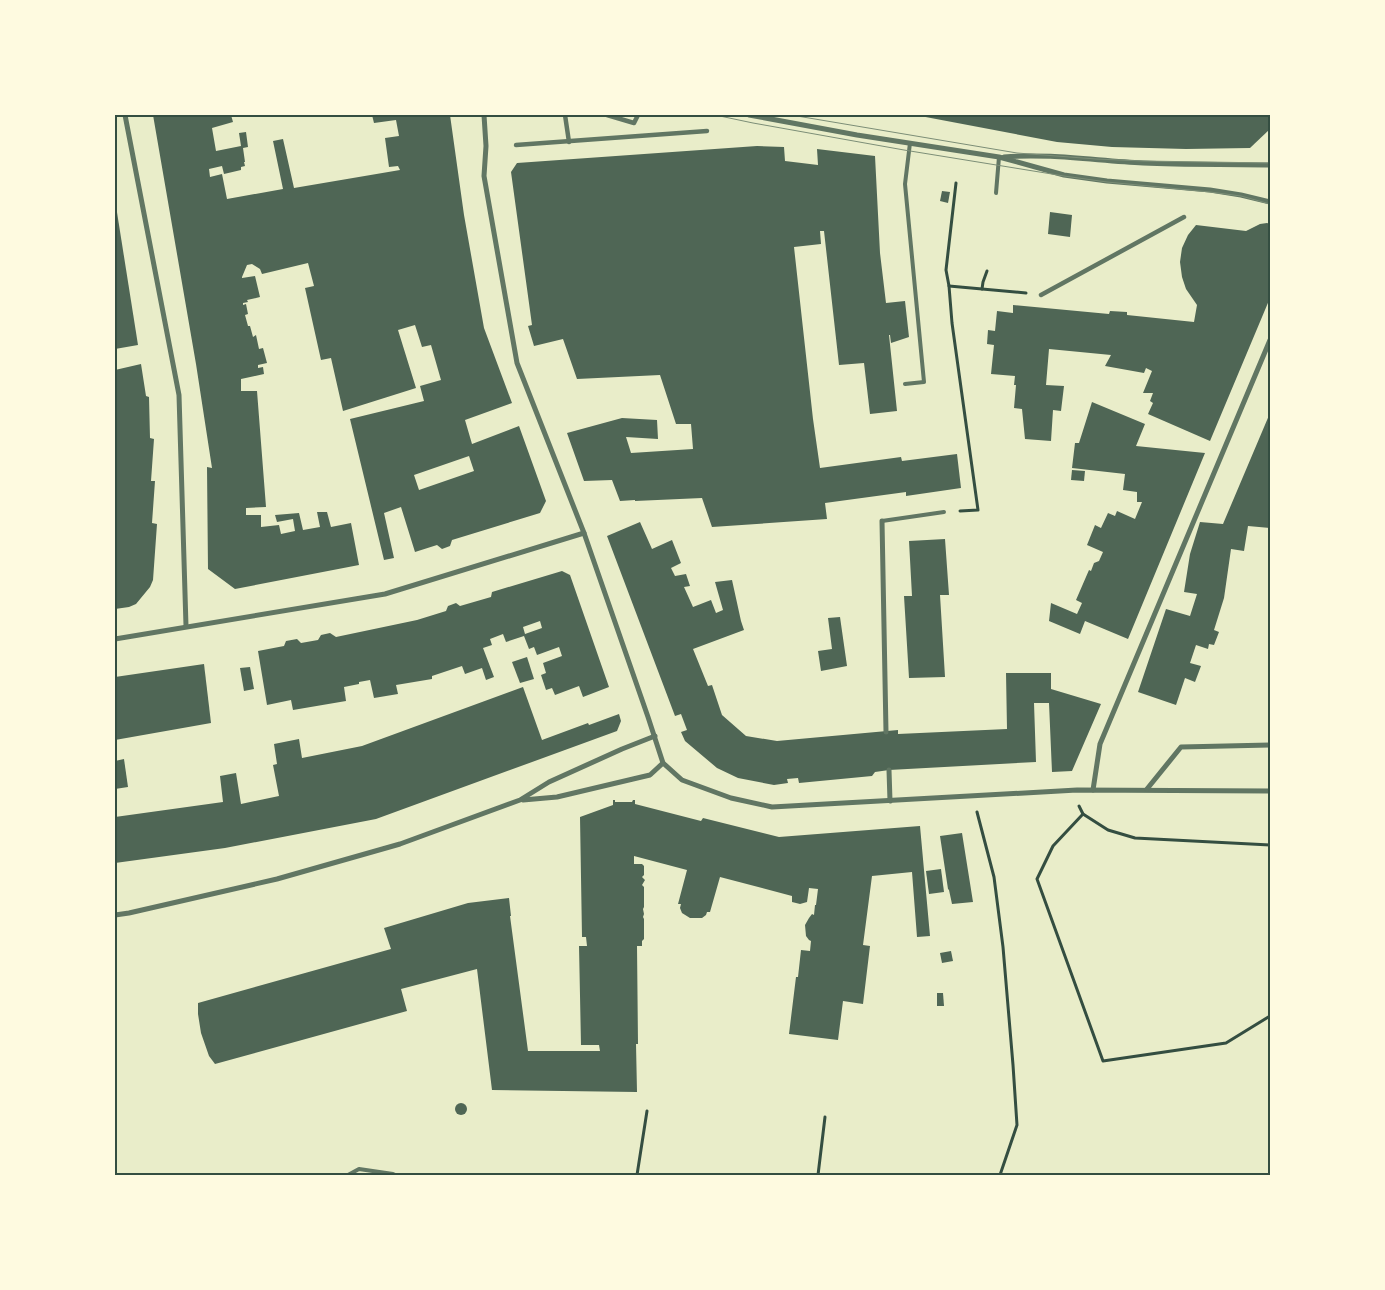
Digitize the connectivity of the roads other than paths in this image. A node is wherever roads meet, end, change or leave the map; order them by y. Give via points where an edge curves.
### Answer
1 (125, 115) edge
2 (484, 115) edge
3 (565, 115) edge
4 (607, 115) edge
5 (638, 115) edge
6 (749, 115) edge
7 (707, 131) dead end
8 (569, 142) junction
9 (910, 143) junction
10 (516, 145) dead end
11 (999, 157) junction
12 (1270, 165) edge
13 (996, 193) dead end
14 (1270, 202) edge
15 (1184, 217) dead end
16 (1041, 295) road end
17 (1270, 340) edge
18 (905, 384) dead end
19 (944, 512) road end
20 (882, 521) joint
21 (584, 533) junction
22 (186, 626) junction
23 (115, 639) edge
24 (886, 732) dead end
25 (655, 736) junction
26 (1270, 745) edge
27 (663, 764) junction
28 (889, 770) dead end
29 (1147, 789) junction
30 (1093, 790) junction
31 (1270, 791) edge
32 (520, 800) junction
33 (890, 801) junction
34 (115, 915) edge
35 (348, 1175) edge
36 (395, 1175) edge

1 - 22 street via 179,395
2 - 21 street via 484,176 517,362
3 - 8 street
4 - 5 street via 634,123
6 - 9 street
7 - 8 street
8 - 10 street
9 - 11 street
9 - 18 lane via 905,184 924,382
11 - 12 street
11 - 13 lane
11 - 14 street via 1064,175 1210,190
15 - 16 street
17 - 30 street via 1100,744
19 - 20 lane
20 - 24 street
21 - 22 street via 385,594
21 - 25 street
22 - 23 street
25 - 27 street
25 - 32 street via 549,782
26 - 29 street via 1181,747
27 - 32 street via 650,774 633,779 557,797
27 - 33 street via 682,780 731,798 772,808
28 - 33 street
29 - 30 street
29 - 31 street
30 - 33 street
32 - 34 street via 400,844 277,879
35 - 36 lane via 359,1169

